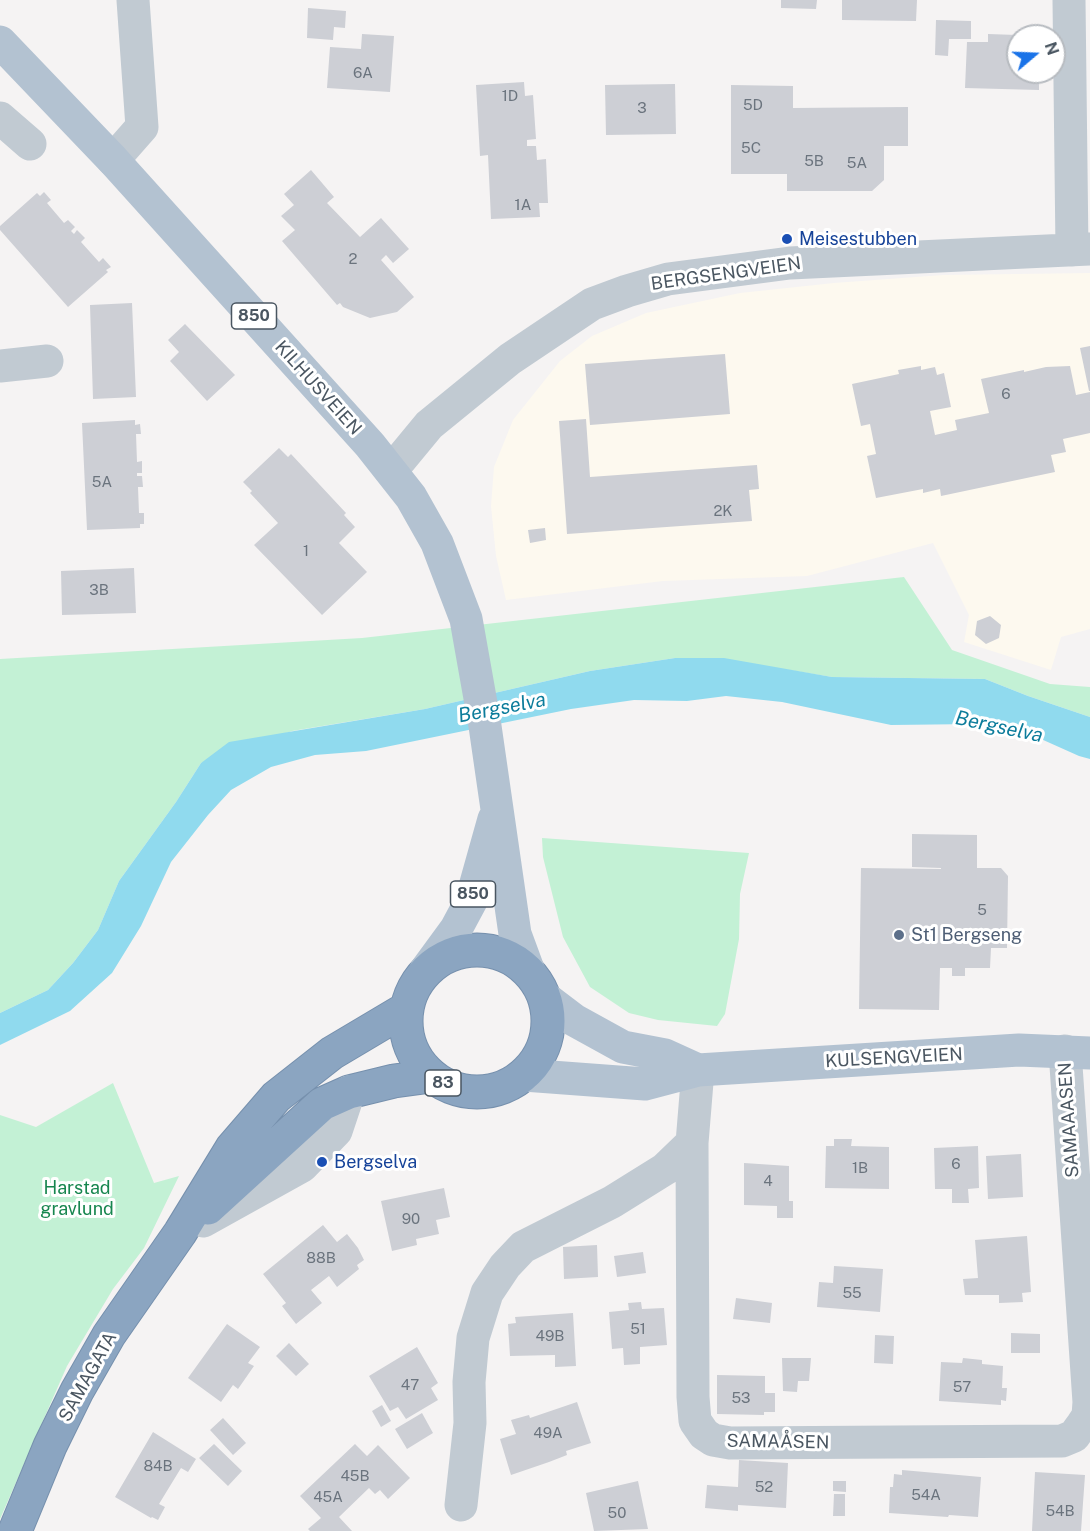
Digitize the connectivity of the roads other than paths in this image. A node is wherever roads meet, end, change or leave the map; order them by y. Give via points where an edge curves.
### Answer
1 (134, 0) edge
2 (1069, 0) edge
3 (0, 42) edge
4 (0, 118) edge
5 (30, 144) dead end
6 (113, 160) junction
7 (1081, 249) edge
8 (47, 361) dead end
9 (0, 366) edge
10 (391, 471) junction
11 (497, 809) junction
12 (426, 970) junction
13 (537, 985) junction
14 (406, 1009) junction
15 (1077, 1052) edge
16 (698, 1070) junction
17 (524, 1075) junction
18 (431, 1076) junction
19 (692, 1143) junction
20 (180, 1233) junction
21 (1074, 1436) joint
22 (461, 1505) dead end
23 (15, 1531) edge

1 - 6 street via 142,127
2 - 7 street
3 - 6 main road, KILHUSVEIEN / 850
4 - 5 street
6 - 10 main road, KILHUSVEIEN / 850
7 - 10 street, BERGSENGVEIEN via 790,263 668,279 627,291 592,304 510,359 429,426
8 - 9 street
10 - 11 main road, KILHUSVEIEN / 850 via 437,543 466,619
11 - 12 main road, KILHUSVEIEN / 850 via 471,901
11 - 13 main road, KILHUSVEIEN / 850 via 515,934
12 - 13 highway, 83 via 445,956 466,950 490,950 511,958
12 - 14 highway, 83 via 413,988
13 - 16 main road, KULSENGVEIEN via 574,1020 623,1047 665,1055
13 - 17 highway, 83 via 548,1019 546,1040
14 - 18 highway, 83 via 406,1034 415,1057
14 - 20 highway, SAMAGATA / 83 via 332,1053 276,1097 232,1148
15 - 16 main road, KULSENGVEIEN via 1019,1050
15 - 21 street, SAMAAASEN via 1089,1402 1088,1416
16 - 17 main road, KULSENGVEIEN via 645,1084
16 - 19 street, SAMAÅSEN
17 - 18 highway, 83 via 488,1092 448,1087
18 - 20 highway, SAMAGATA / 83 via 349,1092 322,1104
19 - 21 street, SAMAÅSEN via 693,1397 695,1421 704,1434 730,1443 1062,1441
19 - 22 street via 665,1169 612,1202 523,1247 487,1293 473,1338 470,1423
20 - 23 highway, SAMAGATA / 83 via 109,1335 77,1391

